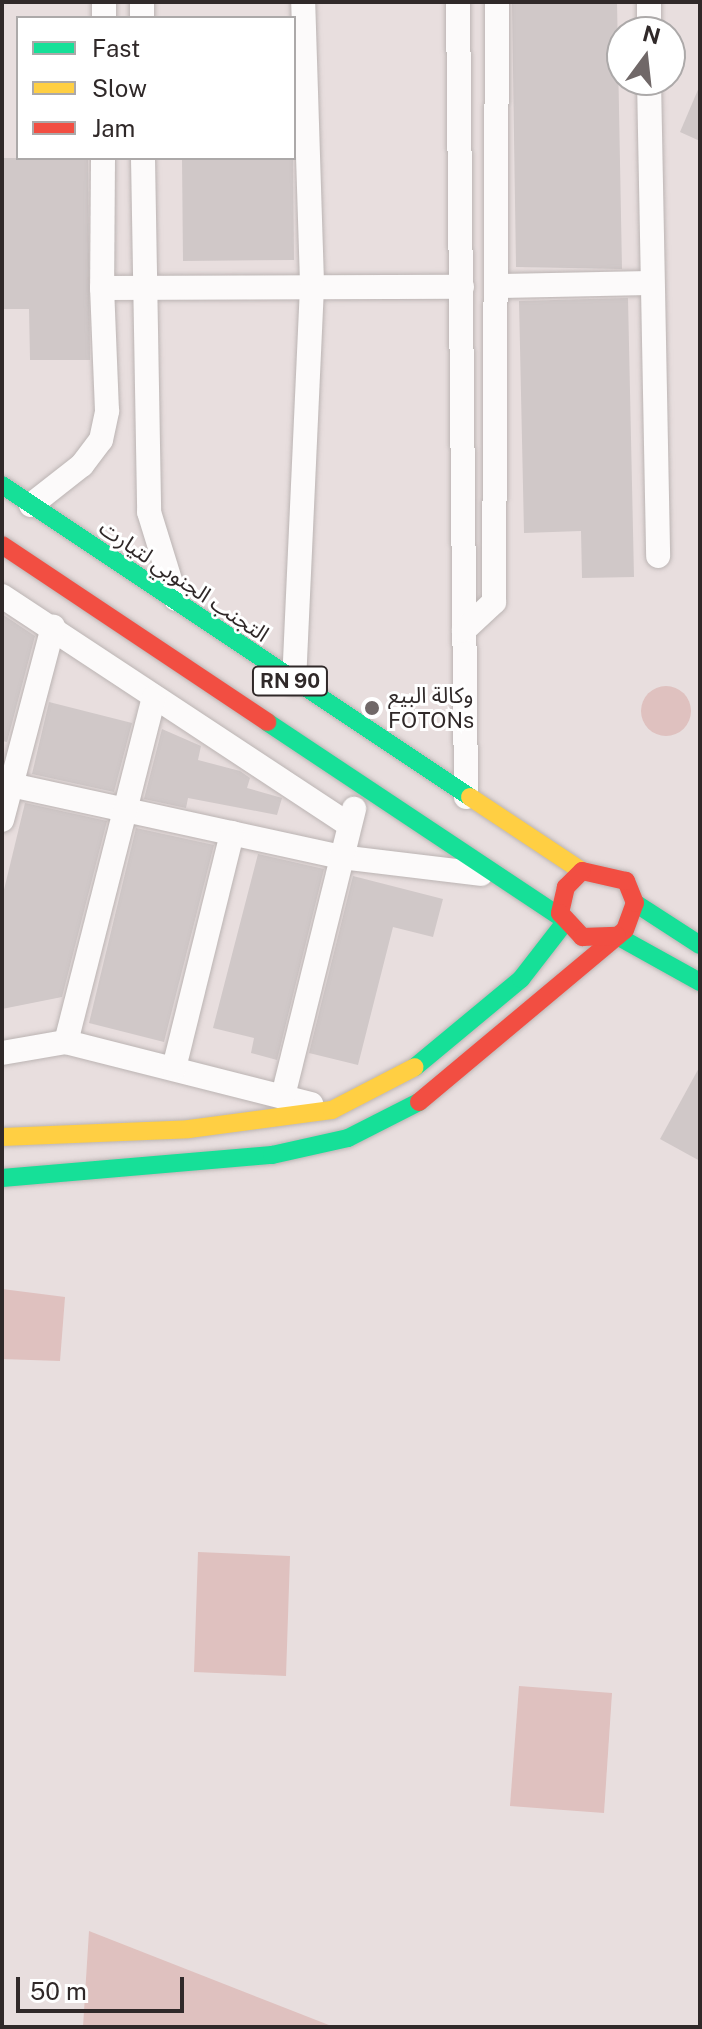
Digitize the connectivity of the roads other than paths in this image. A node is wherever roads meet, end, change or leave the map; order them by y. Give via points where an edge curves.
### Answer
1 (303, 2) edge
2 (458, 2) edge
3 (497, 2) edge
4 (649, 96) edge
5 (103, 160) edge
6 (143, 160) edge
7 (312, 283) junction
8 (650, 283) junction
9 (501, 286) junction
10 (143, 287) junction
11 (462, 287) junction
12 (102, 288) junction
13 (2, 485) edge
14 (31, 505) junction
15 (2, 545) edge
16 (658, 556) dead end
17 (2, 596) edge
18 (178, 607) junction
19 (53, 627) junction
20 (464, 630) junction
21 (294, 683) junction
22 (154, 698) junction
23 (6, 784) edge
24 (364, 789) junction
25 (466, 797) junction
26 (121, 809) junction
27 (2, 820) edge
28 (346, 823) junction
29 (232, 833) junction
30 (341, 857) junction
31 (582, 871) junction
32 (488, 875) junction
33 (635, 903) junction
34 (566, 921) junction
35 (617, 936) junction
36 (700, 945) edge
37 (700, 982) edge
38 (66, 1042) junction
39 (2, 1053) edge
40 (174, 1068) junction
41 (283, 1096) junction
42 (332, 1110) junction
43 (2, 1137) edge
44 (2, 1178) edge

1 - 7 street
2 - 11 street
3 - 9 street
4 - 8 street
5 - 12 street
6 - 10 street
7 - 10 street
7 - 11 street
7 - 21 street
8 - 9 street
8 - 16 street
9 - 20 street via 494,602
10 - 12 street
10 - 18 street via 149,512
11 - 20 street
12 - 14 street via 107,411 101,440 82,465
13 - 14 highway, التجنب الجنوبي لتيارت / RN 90
14 - 18 highway, التجنب الجنوبي لتيارت / RN 90
15 - 24 highway, RN 90
17 - 19 street
18 - 21 highway, التجنب الجنوبي لتيارت / RN 90
19 - 22 street
19 - 23 street
20 - 25 street
21 - 25 highway, التجنب الجنوبي لتيارت / RN 90
22 - 26 street
22 - 28 street
23 - 26 street
23 - 27 street
24 - 28 street
24 - 32 highway, RN 90
25 - 31 highway, التجنب الجنوبي لتيارت / RN 90
26 - 29 street
26 - 38 street
28 - 30 street
29 - 30 street
29 - 40 street
30 - 32 street
30 - 41 street
31 - 33 highway via 617,873
31 - 34 highway via 562,898
32 - 34 highway, RN 90
33 - 35 highway
33 - 36 highway
34 - 35 highway via 594,941
34 - 42 highway via 521,979 455,1040 392,1083
35 - 37 highway
35 - 44 highway via 440,1092 348,1138 272,1155
38 - 39 street
38 - 40 street
40 - 41 street
41 - 42 street
42 - 43 highway via 189,1129

